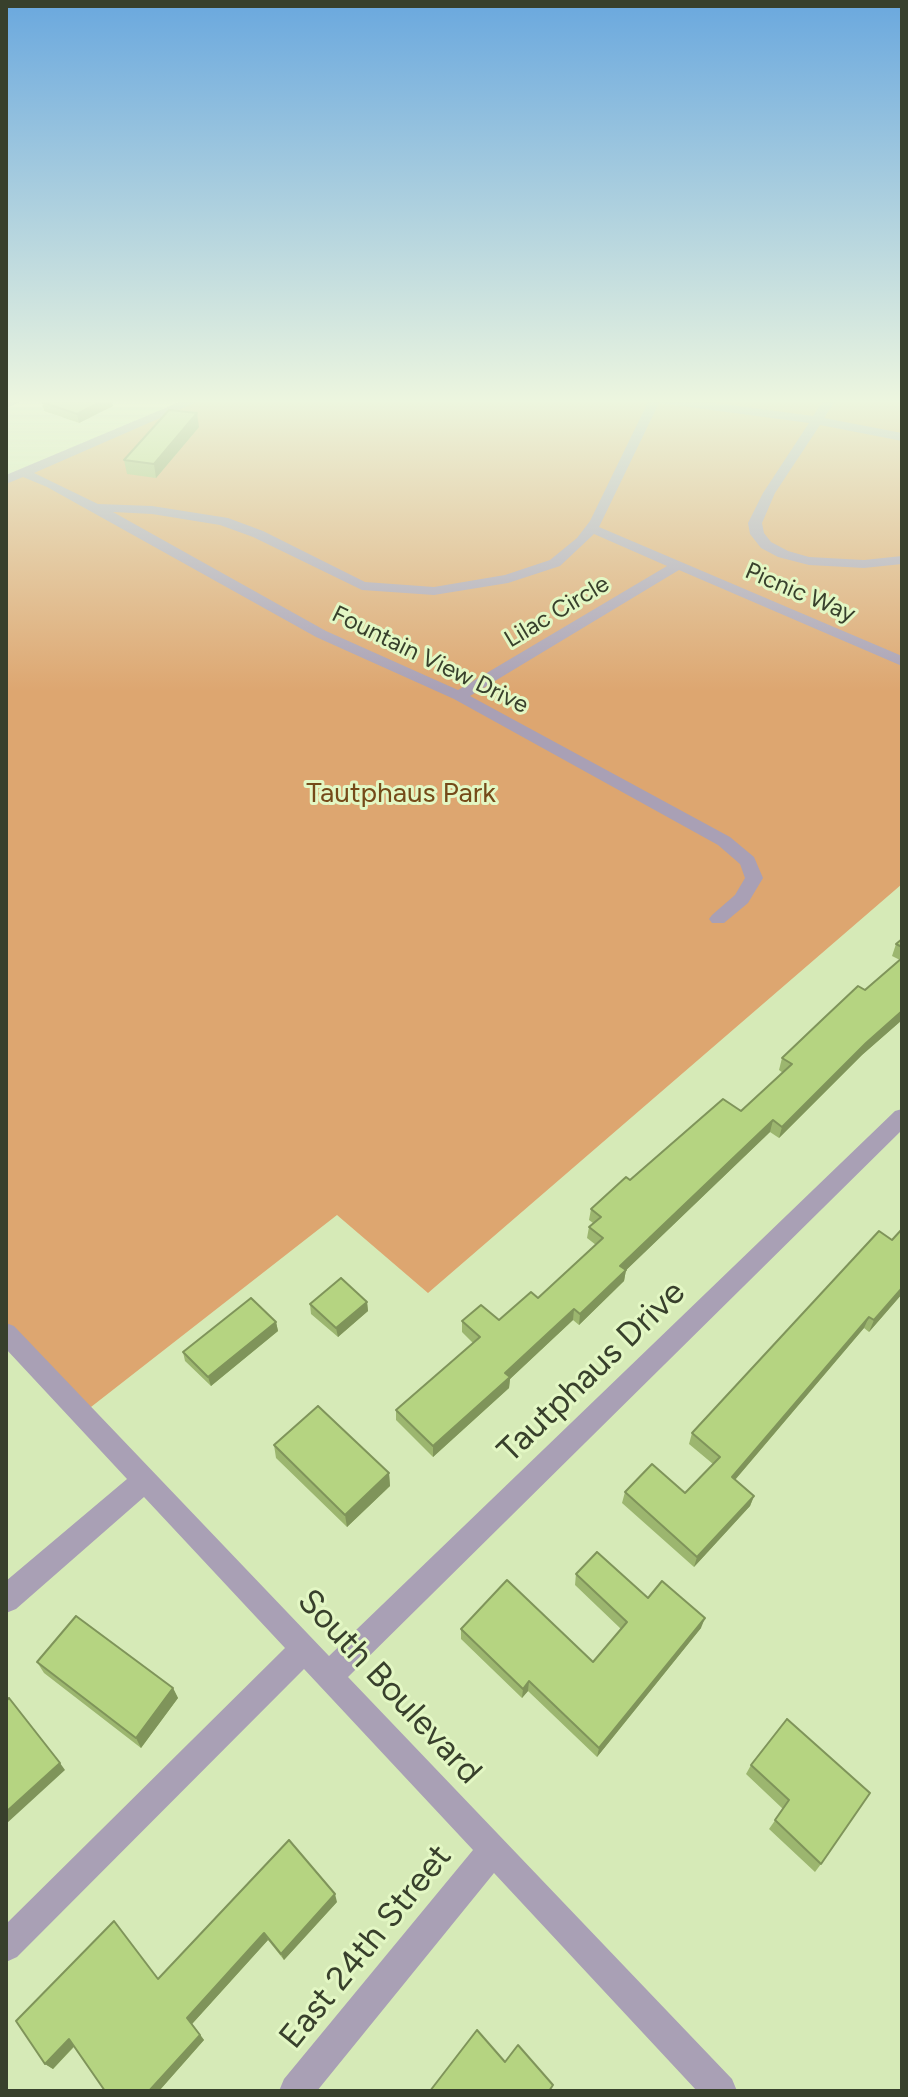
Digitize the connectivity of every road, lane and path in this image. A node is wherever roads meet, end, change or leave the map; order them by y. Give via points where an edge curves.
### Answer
1 (69, 496) edge
2 (607, 496) edge
3 (768, 496) edge
4 (96, 509) junction
5 (591, 528) junction
6 (902, 560) edge
7 (678, 565) junction
8 (902, 661) edge
9 (459, 696) junction
10 (718, 919) dead end
11 (902, 1117) edge
12 (6, 1333) edge
13 (145, 1480) junction
14 (6, 1599) edge
15 (304, 1649) junction
16 (329, 1676) junction
17 (493, 1850) junction
18 (6, 1946) edge
19 (296, 2091) edge
20 (720, 2091) edge

1 - 4 street, Fountain View Drive
2 - 5 street
3 - 6 street via 755,523 757,534 783,554 848,564
4 - 5 street via 152,510 223,521 349,582 407,591 459,588 536,571 570,553
4 - 9 street, Fountain View Drive via 321,634
5 - 7 street, Picnic Way
7 - 8 street, Picnic Way
7 - 9 street, Lilac Circle
9 - 10 street, Fountain View Drive via 711,834 748,861 754,878 742,899
11 - 16 street, Tautphaus Drive
12 - 13 street, South Boulevard
13 - 14 street
13 - 15 street, South Boulevard
15 - 16 street, South Boulevard
15 - 18 street
16 - 17 street, South Boulevard
17 - 19 street, East 24th Street
17 - 20 street, South Boulevard

